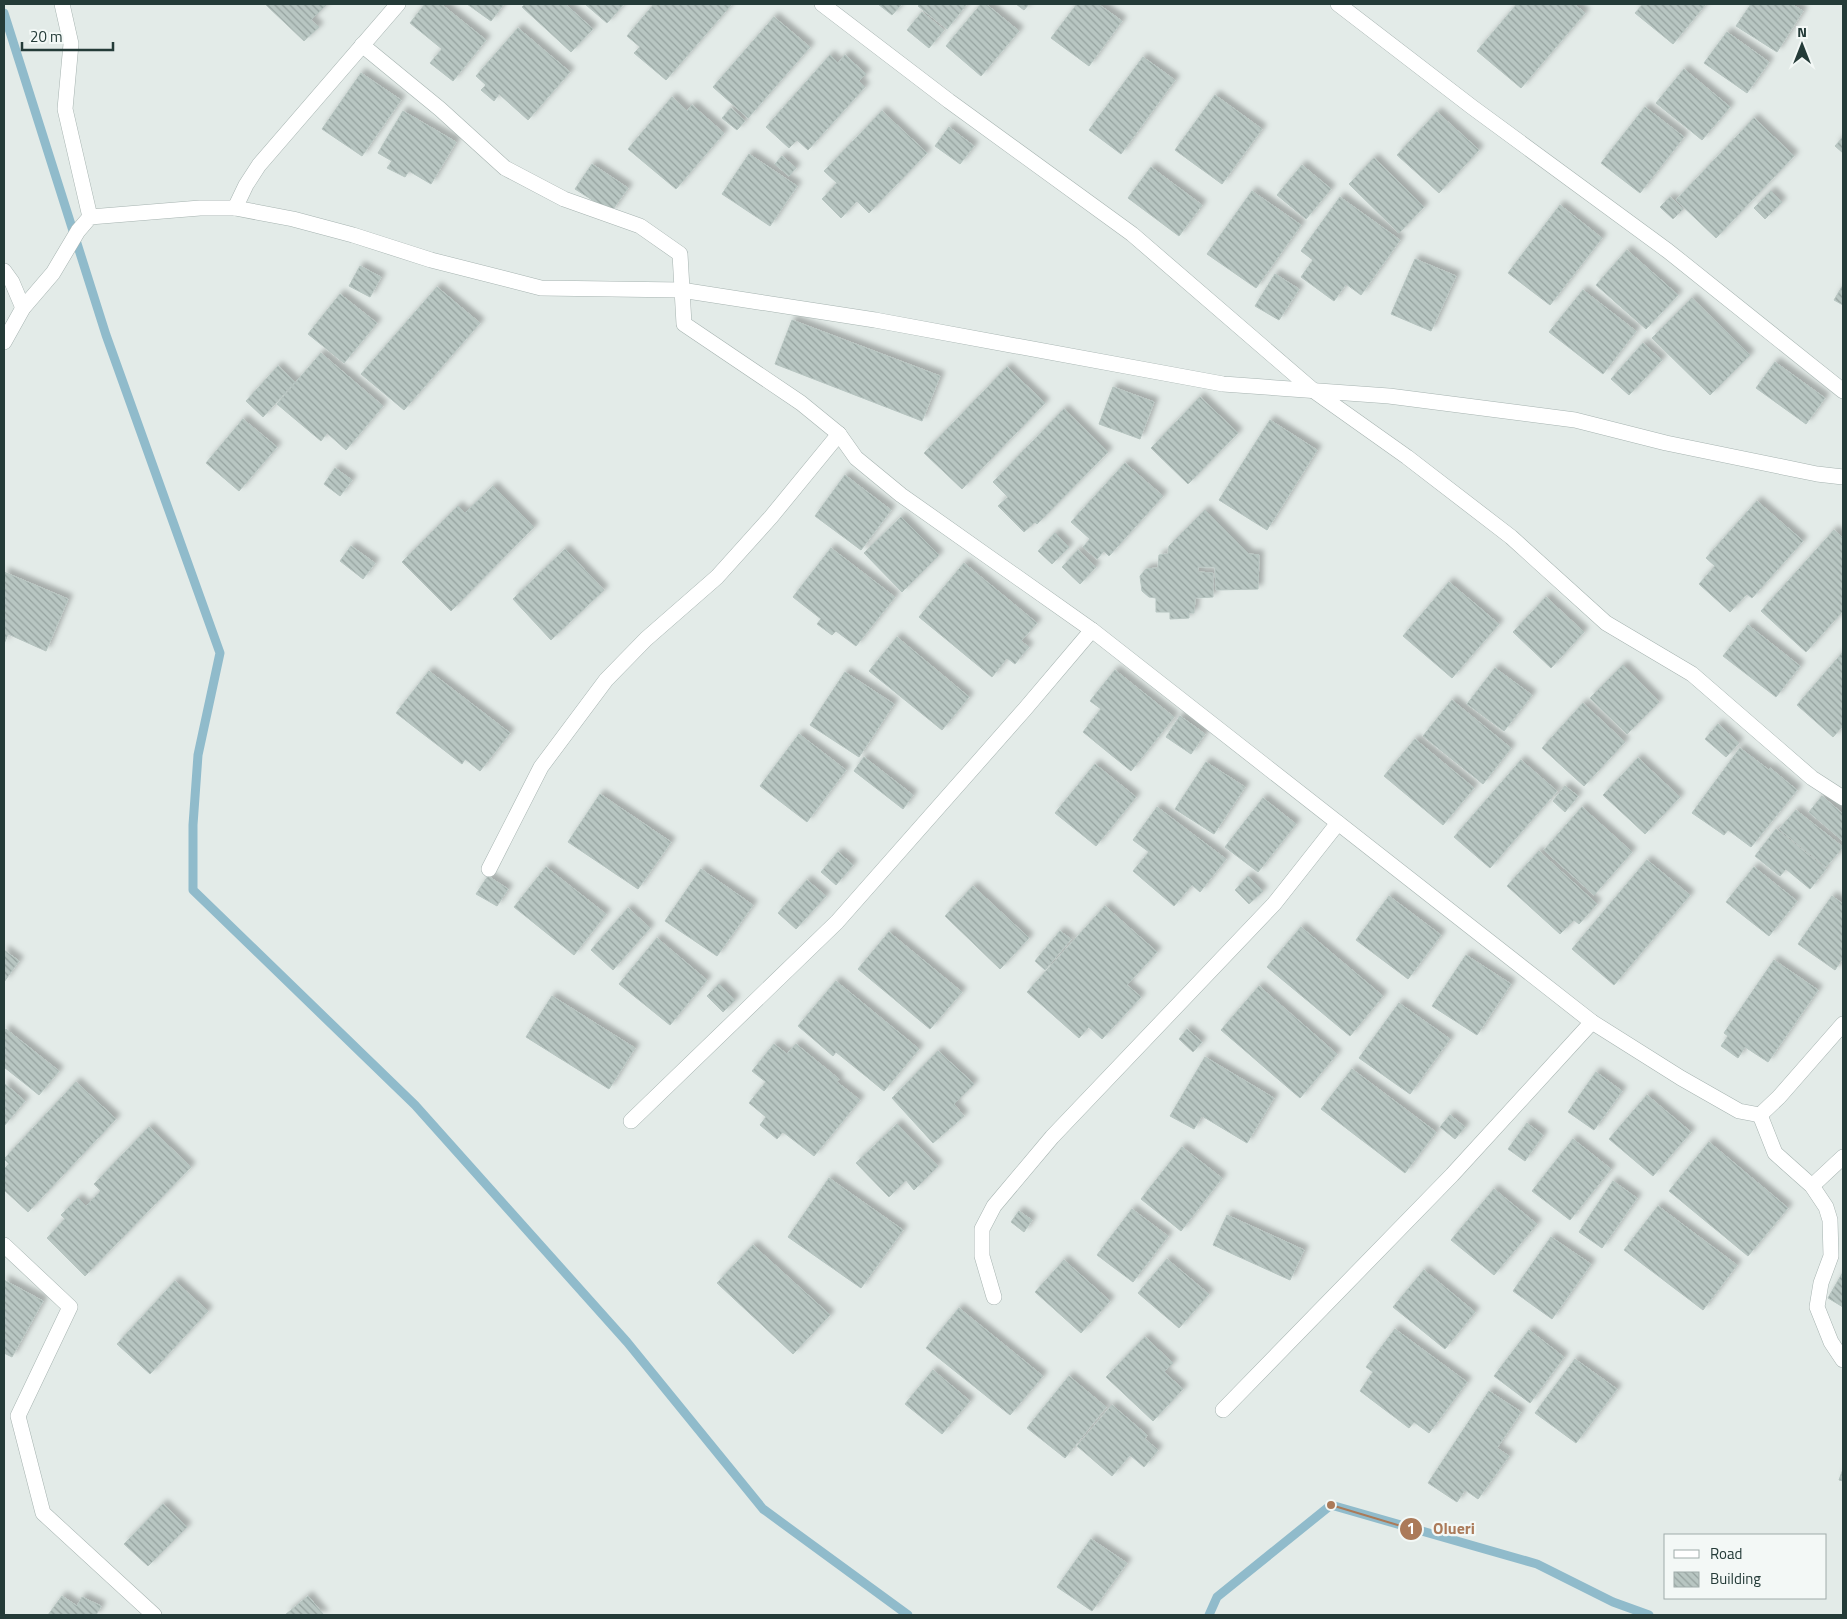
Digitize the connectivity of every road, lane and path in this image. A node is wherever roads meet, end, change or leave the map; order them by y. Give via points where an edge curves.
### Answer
1 (62, 4) edge
2 (398, 4) edge
3 (822, 4) edge
4 (1338, 4) edge
5 (362, 45) junction
6 (235, 208) junction
7 (90, 217) junction
8 (4, 272) edge
9 (681, 290) junction
10 (23, 308) junction
11 (4, 342) edge
12 (1314, 391) junction
13 (1843, 391) edge
14 (839, 434) junction
15 (1843, 477) edge
16 (1092, 630) junction
17 (1843, 798) edge
18 (1338, 823) junction
19 (489, 869) dead end
20 (1592, 1022) junction
21 (1843, 1024) edge
22 (1760, 1115) junction
23 (631, 1121) dead end
24 (1843, 1157) edge
25 (1812, 1186) junction
26 (4, 1245) edge
27 (994, 1297) dead end
28 (1843, 1360) edge
29 (1223, 1410) dead end
30 (11, 1418) edge
31 (154, 1615) edge

1 - 7 street via 71,44 65,109
2 - 5 street
3 - 12 street via 1132,234
4 - 13 street via 1668,251
5 - 6 street via 259,165
5 - 9 street via 505,168 564,199 640,226 680,254
6 - 7 street
6 - 9 street via 293,218 431,260 541,288
7 - 10 street via 53,273
8 - 10 street
9 - 12 street via 875,320 1223,384
9 - 14 street via 684,324 801,403
10 - 11 street
12 - 15 street via 1388,396 1575,420 1676,445
12 - 17 street via 1511,537 1606,623 1692,674 1812,778
14 - 16 street via 856,458 901,495
14 - 19 street via 717,577 646,639 606,680 541,767
16 - 18 street
16 - 23 street via 837,922
18 - 20 street
18 - 27 street via 1274,904 1052,1137 994,1206 982,1229 982,1256
20 - 22 street via 1681,1078 1739,1110
20 - 29 street via 1452,1175
21 - 22 street
22 - 25 street via 1775,1153
24 - 25 street
25 - 28 street via 1826,1207 1830,1220 1831,1256 1817,1307
26 - 30 street via 70,1307
30 - 31 street via 42,1513

